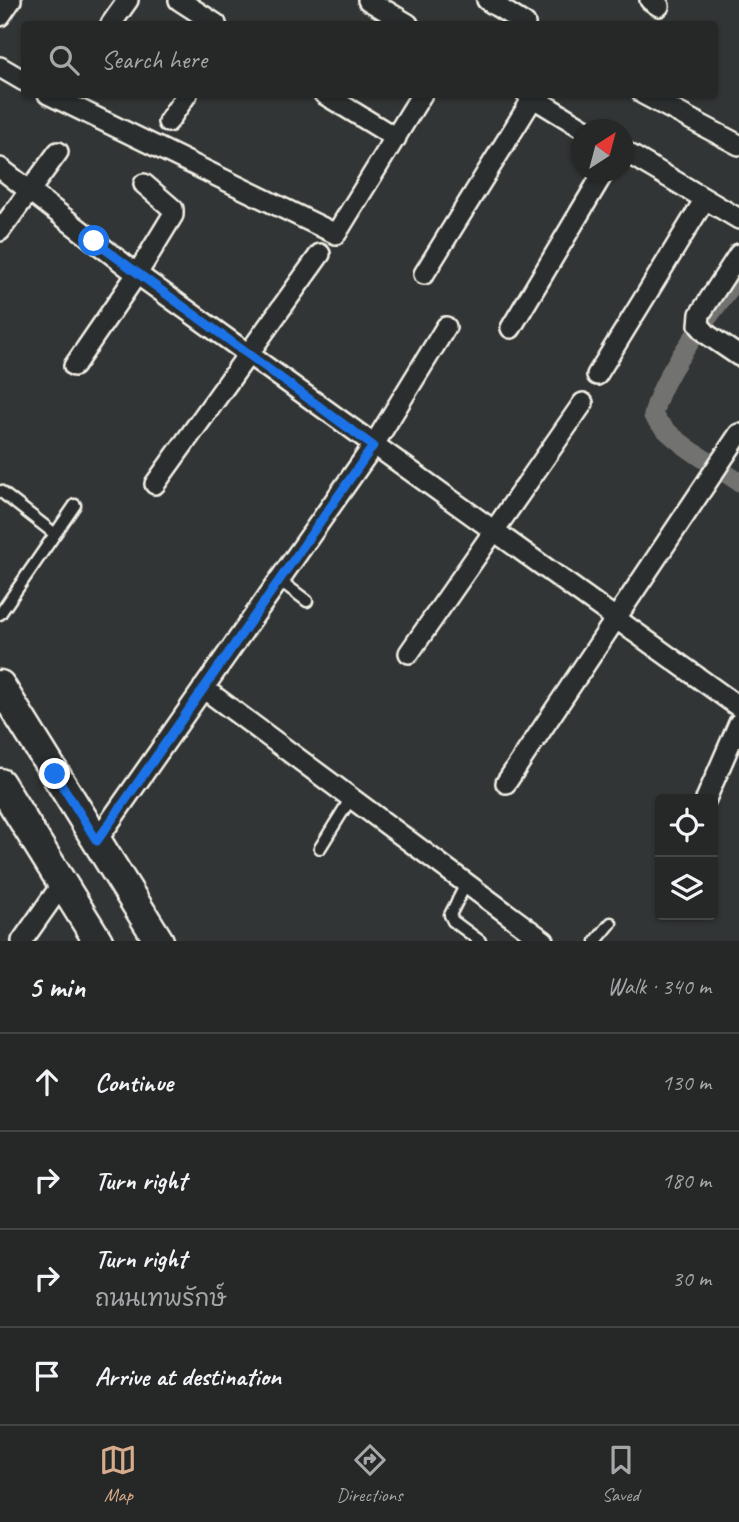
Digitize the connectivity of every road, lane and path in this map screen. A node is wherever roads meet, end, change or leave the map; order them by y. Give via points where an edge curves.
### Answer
1 (11, 0) edge
2 (128, 0) edge
3 (179, 0) edge
4 (368, 0) edge
5 (495, 2) edge
6 (0, 16) edge
7 (113, 21) edge
8 (211, 21) edge
9 (403, 21) edge
10 (521, 21) edge
11 (0, 67) edge
12 (21, 79) edge
13 (56, 98) edge
14 (184, 98) edge
15 (331, 98) edge
16 (420, 98) edge
17 (529, 98) edge
18 (533, 98) edge
19 (651, 98) edge
20 (168, 121) dead end
21 (571, 121) edge
22 (396, 138) junction
23 (739, 145) edge
24 (58, 152) dead end
25 (634, 157) edge
26 (0, 168) edge
27 (598, 182) edge
28 (144, 184) dead end
29 (30, 191) junction
30 (705, 199) junction
31 (739, 219) edge
32 (0, 231) edge
33 (320, 254) dead end
34 (739, 254) edge
35 (137, 274) junction
36 (424, 274) dead end
37 (446, 327) dead end
38 (511, 328) dead end
39 (250, 355) junction
40 (739, 356) edge
41 (74, 366) dead end
42 (597, 375) dead end
43 (583, 403) dead end
44 (739, 434) edge
45 (373, 446) junction
46 (155, 484) dead end
47 (0, 491) edge
48 (75, 505) dead end
49 (493, 533) junction
50 (55, 534) junction
51 (279, 580) junction
52 (307, 601) dead end
53 (0, 614) edge
54 (616, 620) junction
55 (409, 653) dead end
56 (0, 685) edge
57 (203, 688) junction
58 (739, 707) edge
59 (739, 723) edge
60 (0, 783) edge
61 (506, 783) dead end
62 (708, 794) edge
63 (351, 798) junction
64 (97, 841) junction
65 (320, 848) dead end
66 (62, 884) junction
67 (466, 884) junction
68 (611, 923) dead end
69 (22, 941) edge
70 (98, 941) edge
71 (159, 941) edge
72 (480, 941) edge
73 (544, 941) edge
74 (596, 941) edge

1 - 6 street
2 - 7 street
3 - 8 street
4 - 9 street
5 - 10 street
11 - 12 street
13 - 22 street via 336,234
14 - 20 street
15 - 22 street
16 - 22 street
17 - 36 street
18 - 21 street
19 - 23 street
24 - 29 street
25 - 30 street
26 - 29 street
27 - 38 street
28 - 35 street via 173,208 173,215
29 - 32 street
29 - 35 street
30 - 31 street
30 - 42 street
33 - 39 street
34 - 40 street via 700,314 703,330
35 - 39 street
35 - 41 street
37 - 45 street
39 - 45 street
39 - 46 street
43 - 49 street
44 - 54 street
45 - 49 street
45 - 51 street
47 - 50 lane
48 - 50 lane
49 - 54 street
49 - 55 street
50 - 53 lane
51 - 52 lane
51 - 57 street
54 - 58 street
54 - 61 street
56 - 64 main road
57 - 63 street
57 - 64 street
59 - 62 street
60 - 66 main road
63 - 65 lane
63 - 67 street
64 - 71 main road
66 - 69 street
66 - 70 main road
67 - 72 lane via 450,915
67 - 73 street
68 - 74 lane

